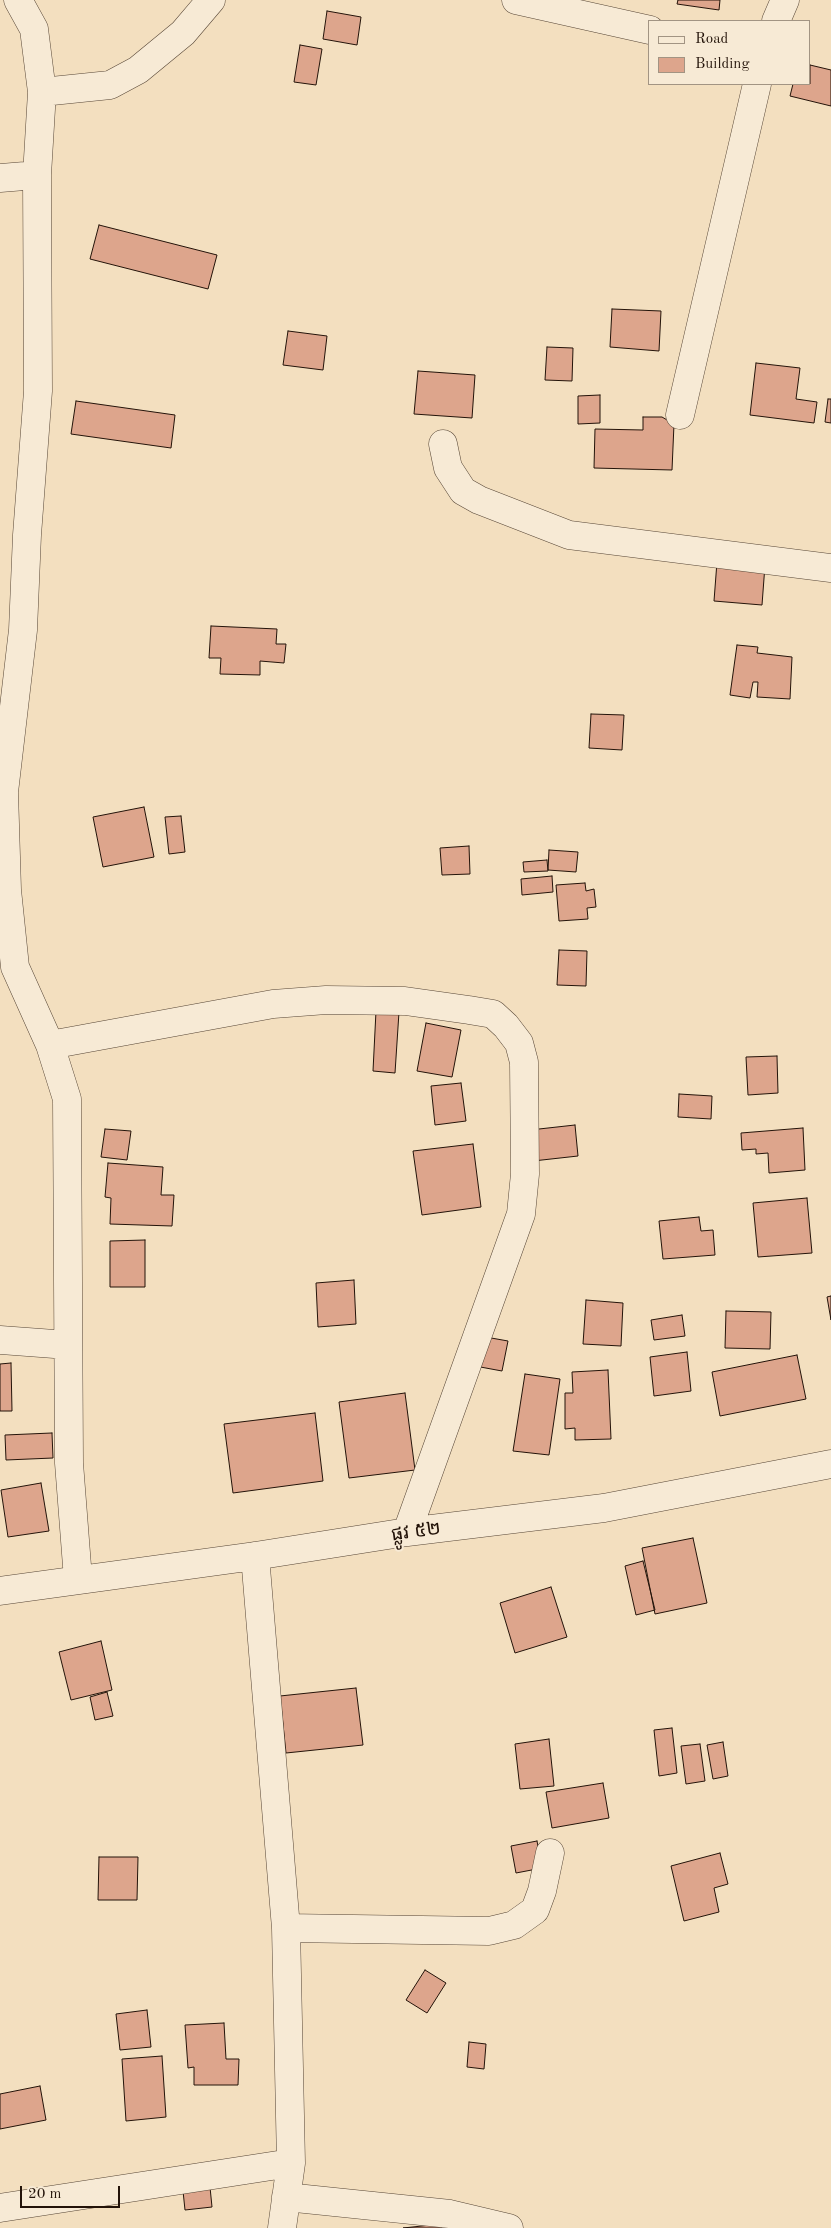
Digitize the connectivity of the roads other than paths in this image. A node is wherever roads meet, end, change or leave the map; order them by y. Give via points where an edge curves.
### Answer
1 (18, 0) edge
2 (211, 0) edge
3 (785, 0) edge
4 (529, 1) edge
5 (776, 20) edge
6 (648, 30) edge
7 (757, 85) edge
8 (42, 92) junction
9 (37, 175) junction
10 (0, 178) edge
11 (680, 415) dead end
12 (443, 444) dead end
13 (831, 568) edge
14 (50, 1045) junction
15 (0, 1340) edge
16 (68, 1345) junction
17 (831, 1464) edge
18 (407, 1532) junction
19 (255, 1556) junction
20 (78, 1579) junction
21 (0, 1591) edge
22 (550, 1853) dead end
23 (286, 1928) junction
24 (291, 2163) junction
25 (286, 2197) junction
26 (0, 2208) edge
27 (282, 2228) edge
28 (508, 2228) edge

1 - 8 street via 34,29
2 - 8 street via 183,33 138,70 110,85
3 - 5 street
4 - 6 street
7 - 11 street
8 - 9 street
9 - 10 street
9 - 14 street via 38,391 23,630 4,792 7,890 15,967
12 - 13 street via 448,468 463,491 569,535
14 - 16 street via 67,1099
14 - 18 street via 273,1004 326,1000 405,1001 469,1010 492,1014 506,1026 518,1043 524,1062 525,1174 521,1214
15 - 16 street
16 - 20 street via 69,1463
17 - 18 street, ផ្លូវ ៥២ via 604,1508
18 - 19 street, ផ្លូវ ៥២
19 - 20 street, ផ្លូវ ៥២
19 - 23 street
20 - 21 street, ផ្លូវ ៥២
22 - 23 street via 535,1910 514,1925 489,1931
23 - 24 street
24 - 25 street
24 - 26 street
25 - 27 street
25 - 28 street via 450,2214

